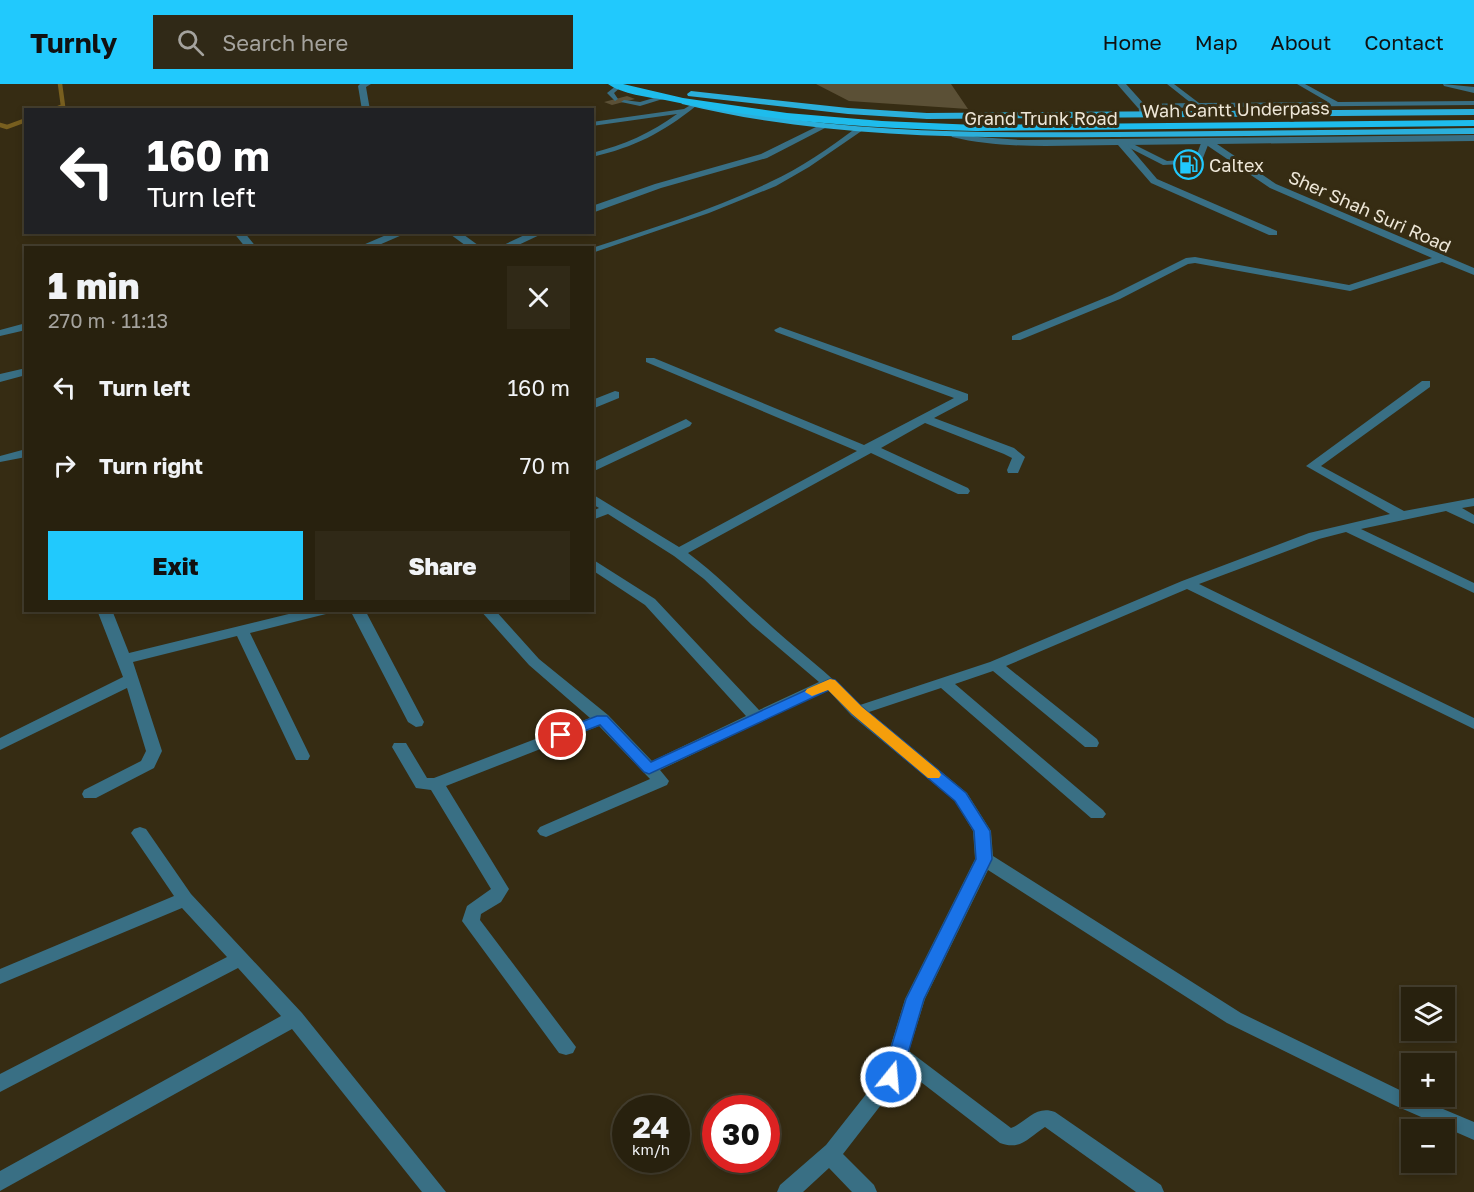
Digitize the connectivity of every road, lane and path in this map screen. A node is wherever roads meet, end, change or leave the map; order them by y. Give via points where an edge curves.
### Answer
1 (367, 84) edge
2 (646, 84) edge
3 (1121, 84) edge
4 (1170, 84) edge
5 (1300, 84) edge
6 (1447, 84) edge
7 (616, 85) edge
8 (1474, 90) edge
9 (691, 94) junction
10 (664, 97) junction
11 (615, 99) dead end
12 (677, 100) junction
13 (624, 102) dead end
14 (1474, 103) edge
15 (1337, 104) junction
16 (1197, 105) junction
17 (366, 108) edge
18 (690, 108) junction
19 (1141, 110) junction
20 (1474, 112) edge
21 (1474, 117) edge
22 (1474, 123) edge
23 (594, 124) edge
24 (823, 127) junction
25 (859, 130) junction
26 (1474, 131) edge
27 (1194, 134) junction
28 (955, 135) junction
29 (1474, 138) edge
30 (1206, 140) junction
31 (1120, 141) junction
32 (594, 155) edge
33 (594, 209) edge
34 (1273, 233) dead end
35 (240, 234) edge
36 (399, 234) edge
37 (455, 234) edge
38 (535, 234) edge
39 (250, 246) edge
40 (366, 246) edge
41 (474, 246) edge
42 (507, 246) edge
43 (594, 250) edge
44 (1440, 259) junction
45 (1474, 272) edge
46 (24, 327) edge
47 (780, 330) dead end
48 (0, 333) edge
49 (1016, 338) dead end
50 (650, 360) dead end
51 (24, 372) edge
52 (0, 378) edge
53 (1426, 384) dead end
54 (615, 394) dead end
55 (594, 404) edge
56 (922, 418) junction
57 (686, 423) dead end
58 (867, 448) junction
59 (24, 454) edge
60 (3, 459) dead end
61 (594, 467) edge
62 (1013, 470) dead end
63 (963, 491) dead end
64 (594, 499) edge
65 (1474, 502) edge
66 (1449, 507) junction
67 (610, 509) junction
68 (594, 515) edge
69 (1402, 515) junction
70 (1474, 520) edge
71 (1348, 528) junction
72 (679, 553) junction
73 (594, 563) edge
74 (1187, 584) junction
75 (1474, 589) edge
76 (105, 612) edge
77 (316, 612) edge
78 (358, 612) edge
79 (489, 612) edge
80 (241, 629) junction
81 (125, 659) junction
82 (995, 665) junction
83 (132, 679) junction
84 (943, 682) junction
85 (830, 683) junction
86 (857, 711) junction
87 (756, 717) junction
88 (602, 719) junction
89 (416, 722) dead end
90 (1474, 724) edge
91 (1091, 743) dead end
92 (0, 745) edge
93 (400, 747) dead end
94 (302, 756) dead end
95 (649, 769) junction
96 (436, 784) junction
97 (90, 794) dead end
98 (1097, 814) dead end
99 (546, 831) dead end
100 (140, 833) dead end
101 (984, 859) junction
102 (185, 899) junction
103 (241, 958) junction
104 (0, 977) edge
105 (295, 1018) junction
106 (566, 1047) dead end
107 (898, 1054) junction
108 (0, 1084) edge
109 (1474, 1131) edge
110 (830, 1154) junction
111 (0, 1182) edge
112 (435, 1192) edge
113 (788, 1192) edge
114 (866, 1192) edge
115 (1153, 1192) edge

1 - 17 street via 362,86
2 - 9 highway, Grand Trunk Road
3 - 19 street
4 - 16 lane
5 - 15 lane
6 - 8 street
7 - 10 highway, Grand Trunk Road
7 - 11 lane via 610,93
9 - 19 main road, Grand Trunk Road via 884,114
9 - 21 highway, Wah Cantt Underpass via 782,109 956,122
10 - 12 highway, Grand Trunk Road
10 - 13 lane via 640,104
12 - 18 main road, Grand Trunk Road
12 - 22 highway, Wah Cantt Underpass via 798,118 909,126
14 - 15 lane
15 - 16 lane
16 - 19 lane
18 - 23 lane
18 - 24 main road, Grand Trunk Road
18 - 32 lane via 655,134 628,147
19 - 20 main road, Grand Trunk Road
24 - 25 main road, Grand Trunk Road
24 - 33 street via 764,156 658,186
25 - 28 main road, Grand Trunk Road
25 - 43 lane via 774,183
26 - 27 main road, Grand Trunk Road
27 - 28 main road, Grand Trunk Road
27 - 30 street, Sher Shah Suri Road
28 - 31 street via 1021,143
29 - 30 street
30 - 31 street
30 - 31 lane via 1198,161 1166,162
30 - 44 street, Sher Shah Suri Road via 1273,186
31 - 34 street via 1154,181
35 - 39 street
36 - 40 street
37 - 41 street
38 - 42 street
44 - 45 street, Sher Shah Suri Road
44 - 49 street via 1350,288 1186,261 1116,297
46 - 48 street
47 - 56 street via 964,396
50 - 58 street
51 - 52 street
53 - 69 street via 1312,466
54 - 55 street
56 - 58 street
56 - 62 street via 1009,451 1019,457
57 - 61 street
58 - 63 street
58 - 72 street
59 - 60 street
64 - 67 street
65 - 66 street
66 - 69 street
66 - 70 street
67 - 68 street
67 - 72 street
69 - 71 street
71 - 74 street via 1314,536
71 - 75 street
72 - 85 street
73 - 87 street via 650,602
74 - 82 street
74 - 90 street
76 - 81 street
77 - 80 street
78 - 89 street
79 - 88 street via 534,662
80 - 81 street
80 - 94 street
81 - 83 street
82 - 84 street
82 - 91 street
83 - 92 street
83 - 97 street via 154,751 148,764
84 - 86 street
84 - 98 street
85 - 86 street
85 - 87 street
86 - 101 street via 960,797 982,831
87 - 95 street
88 - 95 street
88 - 96 street
93 - 96 street via 422,784
95 - 99 street via 661,781
96 - 106 street via 500,889 495,897 472,911 471,921
100 - 102 street
101 - 107 street via 915,999
101 - 109 street via 1234,1018
102 - 103 street
102 - 104 street
103 - 105 street
103 - 108 street
105 - 111 street
105 - 112 street
107 - 110 street via 891,1077
107 - 115 street via 1007,1137 1018,1137 1038,1120 1048,1118
110 - 113 street
110 - 114 street

